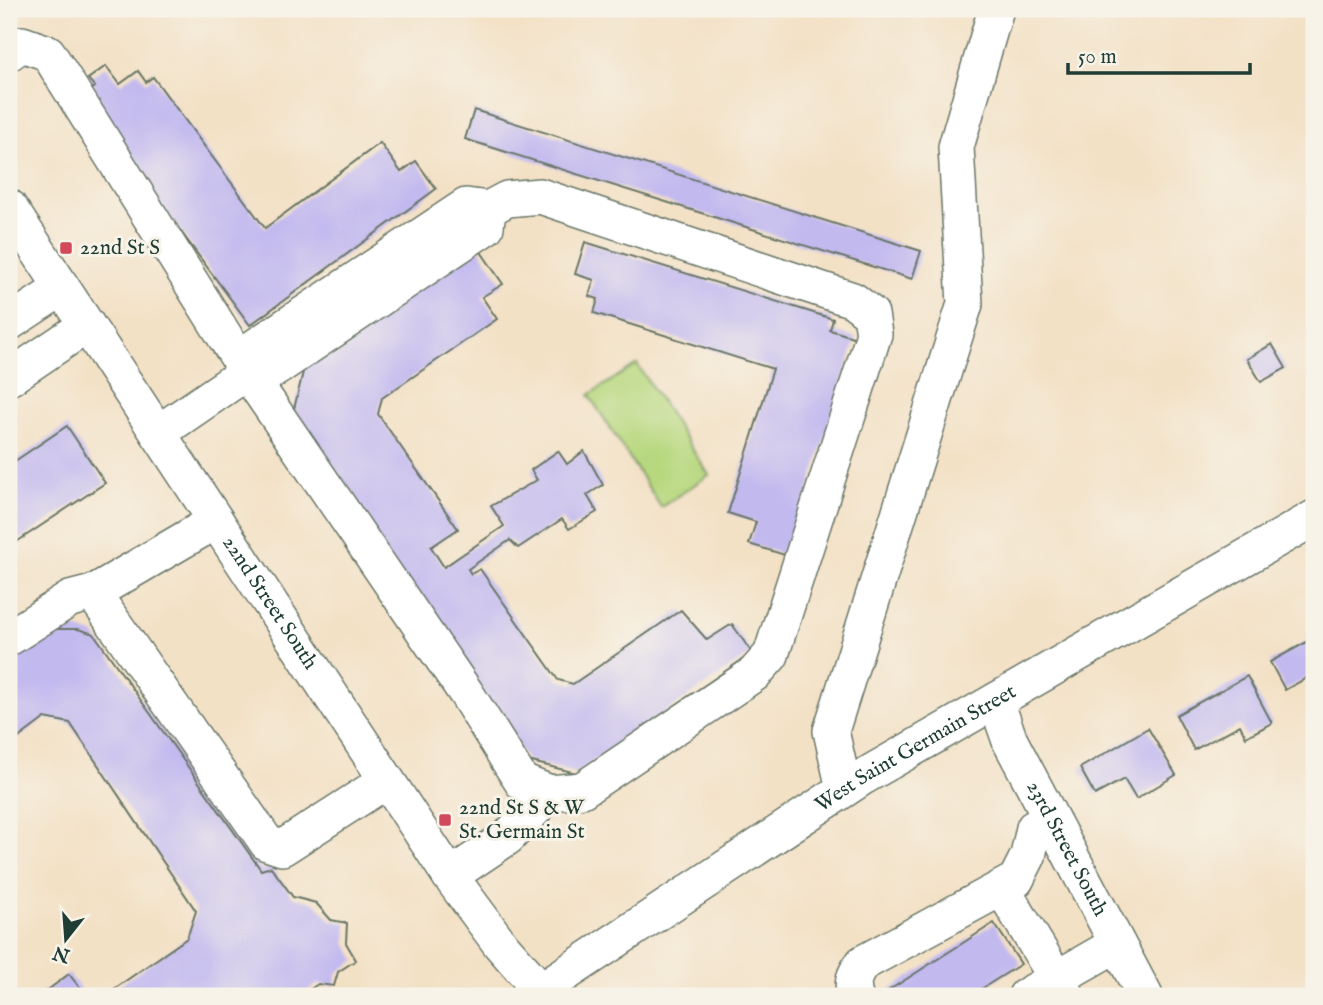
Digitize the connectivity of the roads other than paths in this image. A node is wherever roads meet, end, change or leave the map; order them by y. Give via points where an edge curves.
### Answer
1 (996, 9) edge
2 (9, 53) edge
3 (9, 207) edge
4 (62, 288) junction
5 (9, 323) edge
6 (87, 325) junction
7 (247, 372) junction
8 (9, 378) edge
9 (158, 433) junction
10 (1314, 518) edge
11 (216, 521) junction
12 (93, 593) junction
13 (9, 638) edge
14 (996, 701) junction
15 (386, 781) junction
16 (844, 789) junction
17 (550, 793) junction
18 (1051, 819) junction
19 (450, 876) junction
20 (1002, 888) junction
21 (1117, 944) junction
22 (1061, 988) edge
23 (539, 994) edge
24 (855, 996) edge
25 (1026, 996) edge
26 (1145, 996) edge

1 - 16 street via 956,147 965,304 831,731
2 - 7 street via 22,44 48,53
3 - 4 street, 22nd Street South
4 - 5 street
4 - 6 street, 22nd Street South
6 - 8 street
6 - 9 street, 22nd Street South
7 - 9 street
7 - 17 street via 522,782
7 - 17 street via 272,371 486,228 488,209 507,200 540,196 853,300 871,314 874,334 771,655 754,674 582,790
9 - 11 street, 22nd Street South
10 - 14 street, West Saint Germain Street
11 - 12 street
11 - 15 street, 22nd Street South
12 - 13 street via 70,599
12 - 15 street via 267,843 282,848
14 - 16 street, West Saint Germain Street
14 - 18 street, 23rd Street South via 1010,741
15 - 19 street, 22nd Street South
16 - 23 street, West Saint Germain Street
17 - 19 street via 508,837
18 - 20 street via 1034,828 1016,880
18 - 21 street, 23rd Street South
19 - 23 street, 22nd Street South
20 - 22 street
20 - 24 street via 863,963 854,975
21 - 22 street
21 - 26 street, 23rd Street South
22 - 25 street

